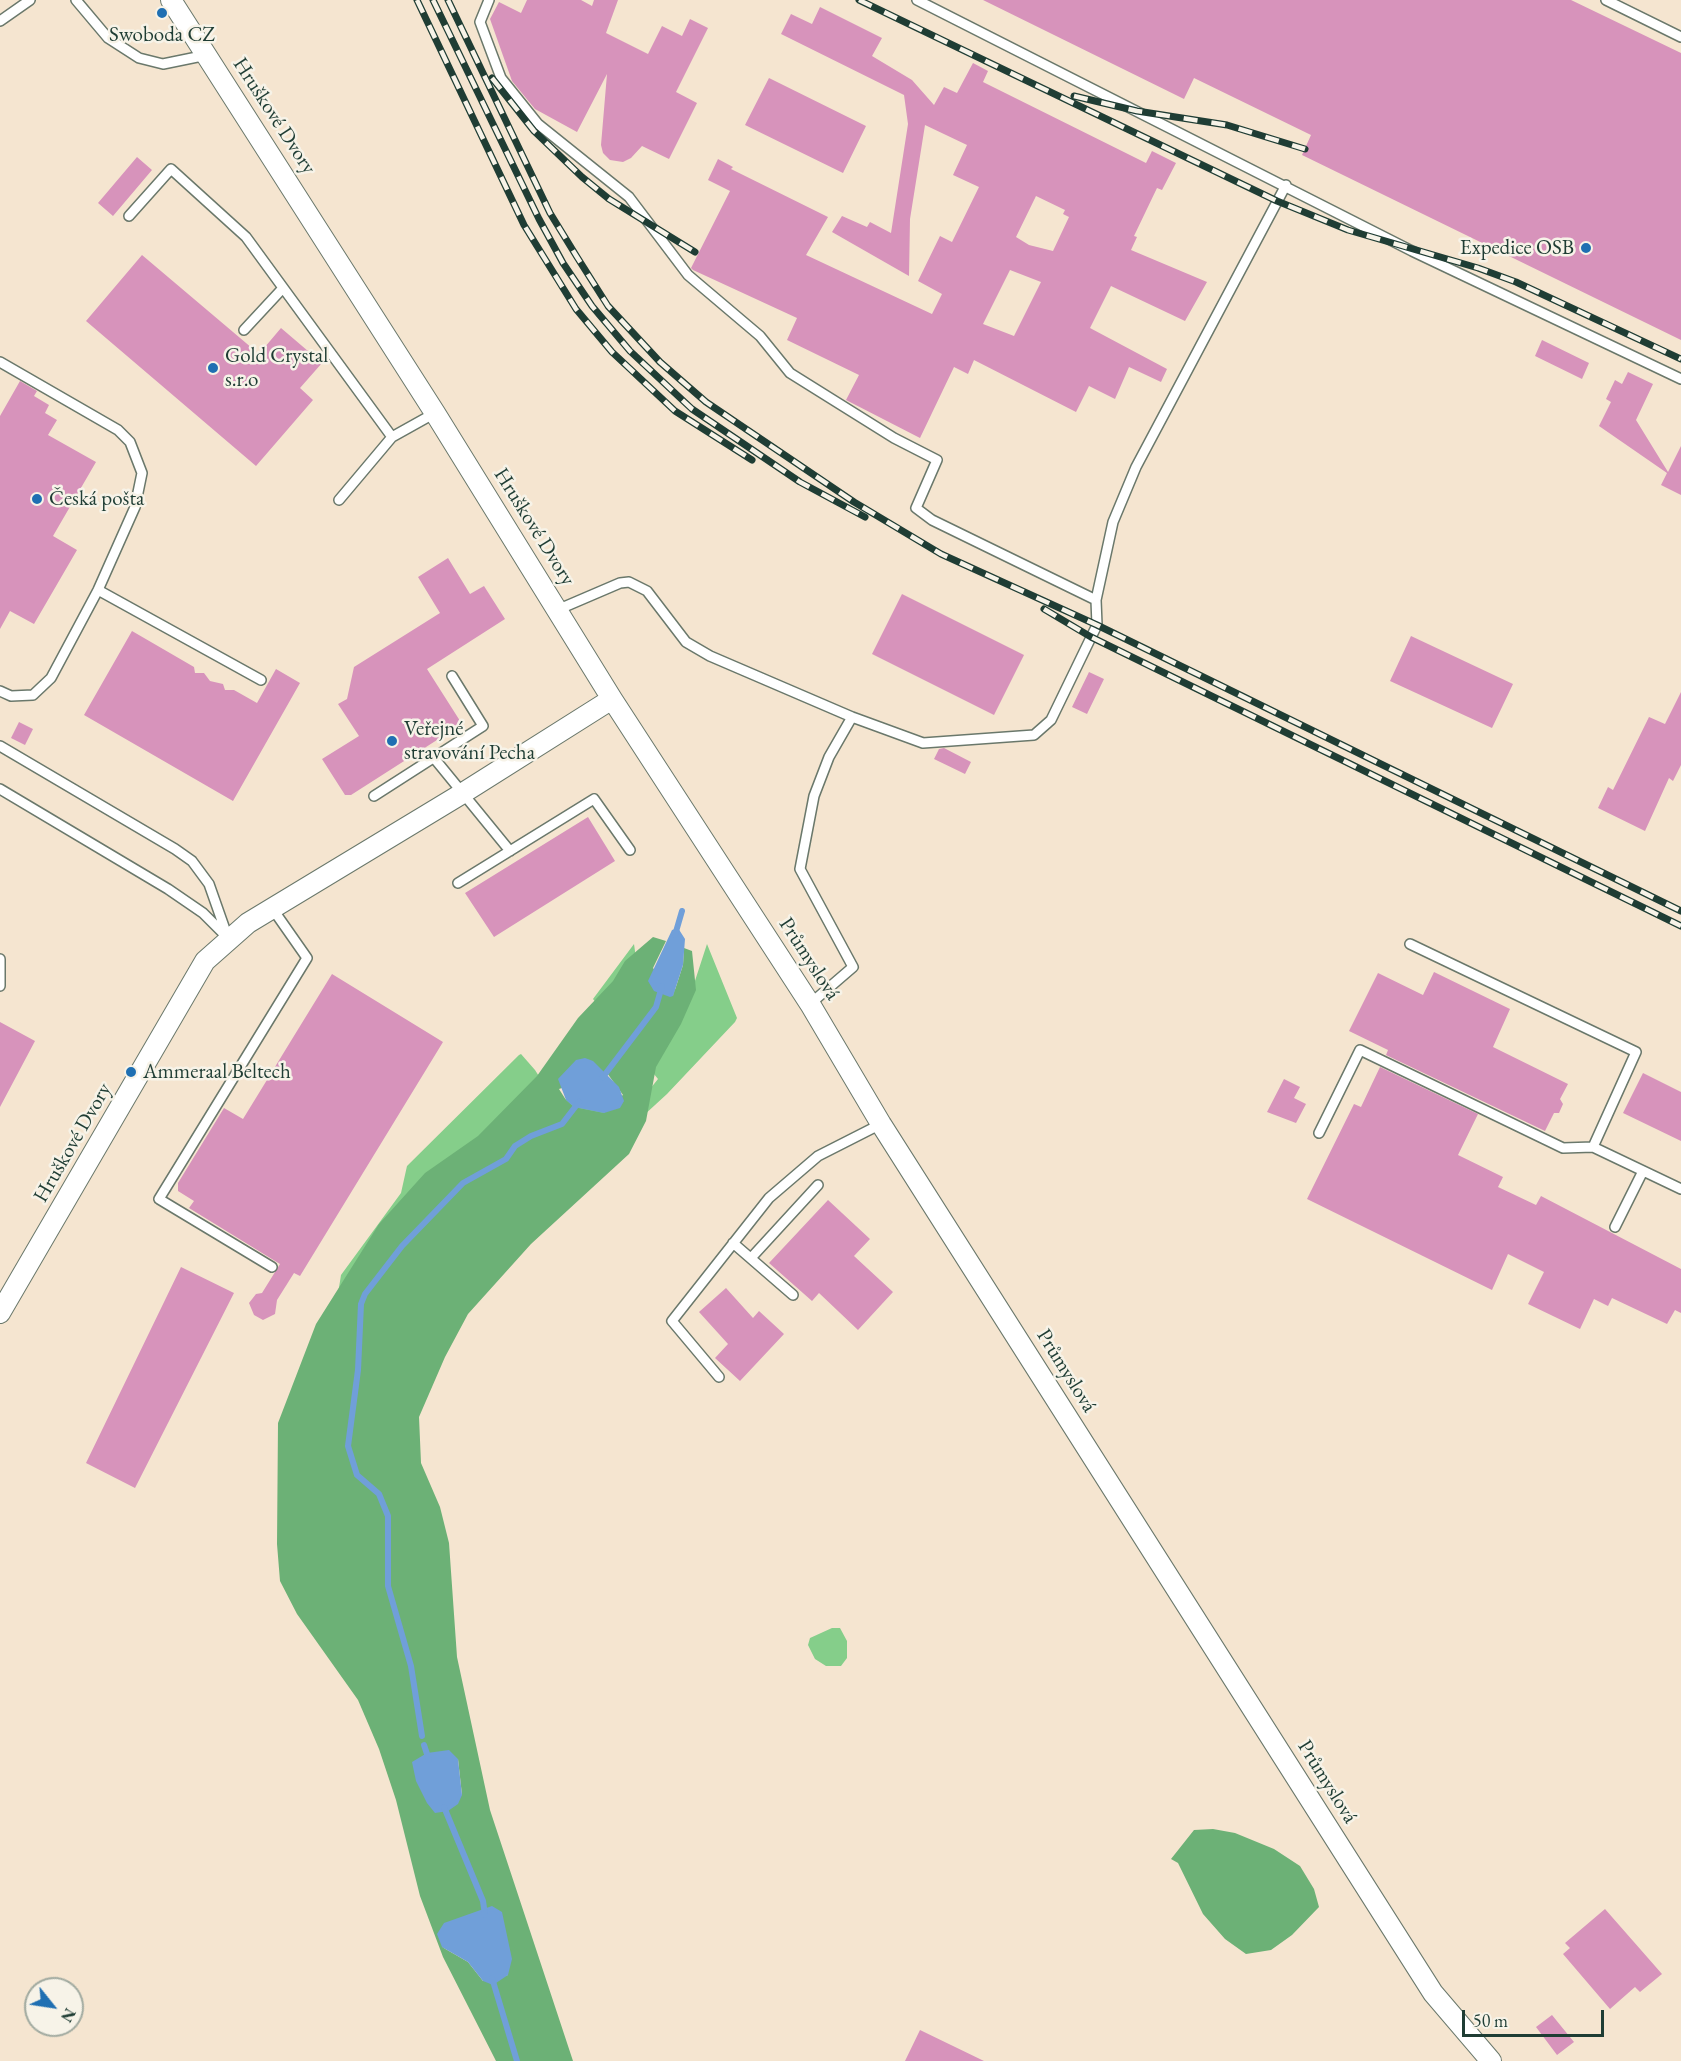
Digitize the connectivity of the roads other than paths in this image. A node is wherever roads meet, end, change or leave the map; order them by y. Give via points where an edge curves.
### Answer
1 (30, 0) edge
2 (76, 0) edge
3 (171, 0) edge
4 (489, 0) edge
5 (917, 0) edge
6 (1606, 0) edge
7 (0, 21) edge
8 (1681, 37) edge
9 (207, 55) junction
10 (1286, 185) junction
11 (129, 216) dead end
12 (283, 288) junction
13 (244, 330) dead end
14 (0, 362) edge
15 (1681, 379) edge
16 (435, 413) junction
17 (392, 437) junction
18 (339, 500) dead end
19 (98, 591) junction
20 (1096, 600) junction
21 (557, 610) junction
22 (452, 676) dead end
23 (261, 680) dead end
24 (0, 691) edge
25 (612, 699) junction
26 (852, 717) junction
27 (0, 746) edge
28 (434, 758) junction
29 (0, 789) edge
30 (464, 793) junction
31 (374, 796) dead end
32 (630, 850) dead end
33 (510, 851) junction
34 (458, 883) dead end
35 (272, 909) junction
36 (228, 938) junction
37 (1410, 944) dead end
38 (0, 959) edge
39 (0, 986) edge
40 (810, 1004) junction
41 (881, 1124) junction
42 (1319, 1133) dead end
43 (1593, 1147) junction
44 (1643, 1171) junction
45 (818, 1185) dead end
46 (1681, 1190) edge
47 (1615, 1227) dead end
48 (733, 1243) junction
49 (751, 1258) junction
50 (272, 1267) dead end
51 (793, 1295) dead end
52 (0, 1313) edge
53 (719, 1377) dead end
54 (1491, 2061) edge

1 - 7 lane
2 - 9 lane via 108,38 139,58 163,64
3 - 9 street, Hruškové Dvory
4 - 20 lane via 480,22 501,78 538,124 629,197 688,275 760,336 790,373 937,460 916,508 932,520
5 - 10 lane
6 - 8 lane
9 - 16 street, Hruškové Dvory
10 - 15 lane via 1412,251
10 - 20 lane via 1136,467 1113,522
11 - 12 lane via 171,169 246,237
12 - 13 lane
12 - 17 lane
14 - 19 lane via 118,430 130,442 142,473 135,507
16 - 17 lane
16 - 21 street, Hruškové Dvory
17 - 18 lane
19 - 23 lane
19 - 24 lane via 51,678 33,695 11,696
20 - 26 lane via 1097,625 1050,720 1034,735 922,743
21 - 25 street, Hruškové Dvory
21 - 26 lane via 629,582 647,591 682,637 710,656
22 - 28 lane via 483,726
25 - 30 street, Hruškové Dvory
25 - 40 street, Průmyslová
26 - 40 lane via 814,796 800,869 853,967
27 - 36 lane via 192,861 209,884
28 - 30 lane
28 - 31 lane
29 - 36 lane via 168,889 203,913
30 - 33 lane
30 - 35 street, Hruškové Dvory
32 - 33 lane via 594,799
33 - 34 lane
35 - 36 street, Hruškové Dvory
35 - 50 lane via 307,958 159,1199
36 - 52 street, Hruškové Dvory via 205,961
37 - 43 lane via 1636,1052
38 - 39 lane
40 - 41 street, Průmyslová
41 - 48 lane via 818,1156 769,1198
41 - 54 street, Průmyslová via 1433,1994
42 - 43 lane via 1360,1050 1563,1148
43 - 44 lane
44 - 46 lane
44 - 47 lane
45 - 49 lane
48 - 49 lane
48 - 53 lane via 672,1321
49 - 51 lane

